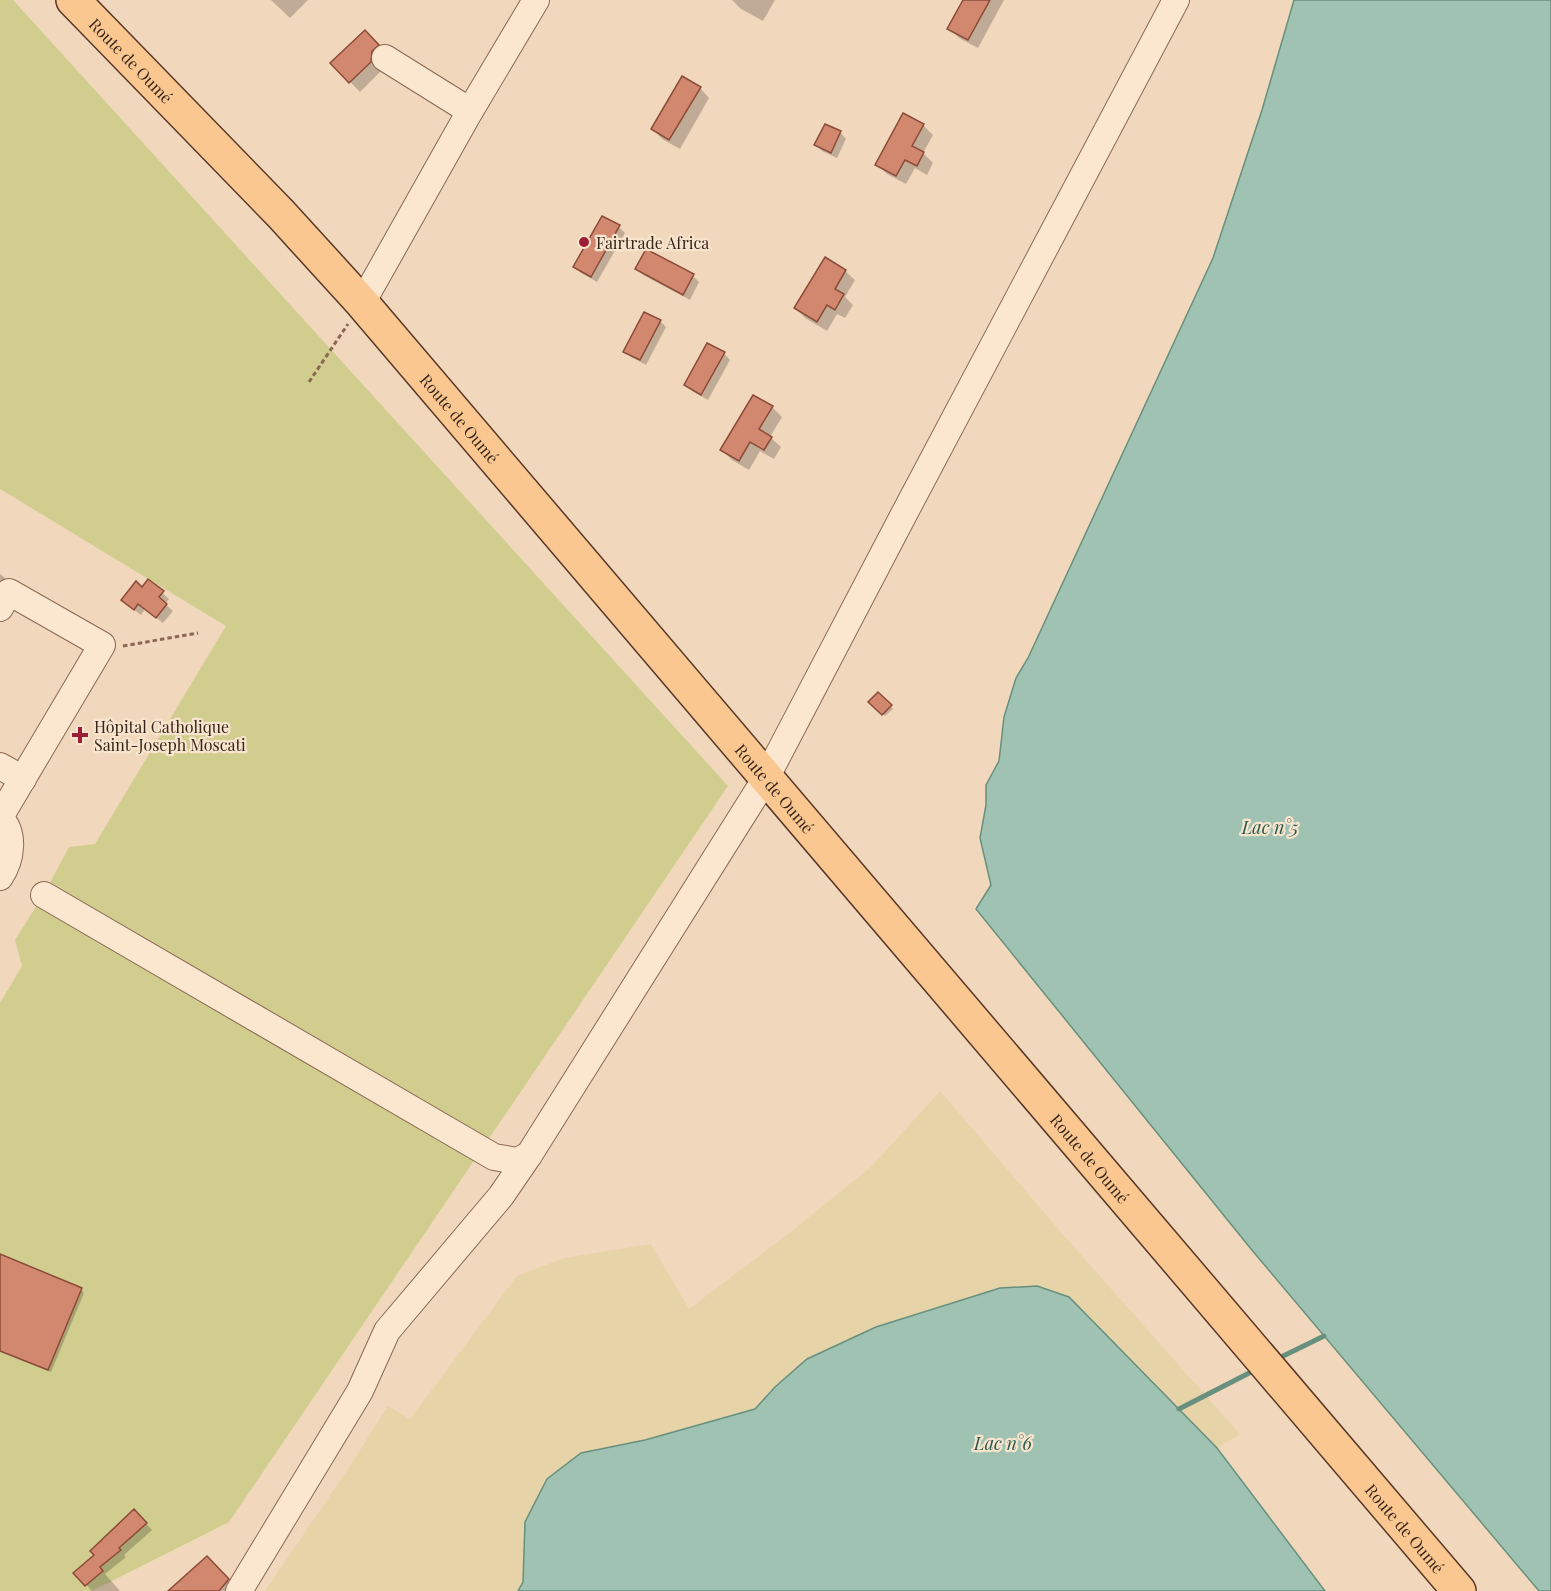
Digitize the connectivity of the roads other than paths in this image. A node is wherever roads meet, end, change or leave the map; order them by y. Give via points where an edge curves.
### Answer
1 (73, 0) edge
2 (536, 0) edge
3 (1176, 0) edge
4 (385, 58) dead end
5 (470, 111) junction
6 (362, 303) junction
7 (0, 608) edge
8 (0, 766) edge
9 (766, 778) junction
10 (23, 779) junction
11 (0, 817) edge
12 (0, 877) edge
13 (44, 894) dead end
14 (529, 1155) junction
15 (239, 1591) edge
16 (1460, 1591) edge

1 - 6 main road, Route de Oumé
2 - 5 street
3 - 9 street
4 - 5 street
5 - 6 street
6 - 9 main road, Route de Oumé
7 - 10 street via 9,592 102,645
8 - 10 street
9 - 14 street
9 - 16 main road, Route de Oumé
10 - 11 street
11 - 12 street via 9,827 11,843
13 - 14 street via 494,1157 518,1161
14 - 15 street via 501,1196 387,1331 360,1391

